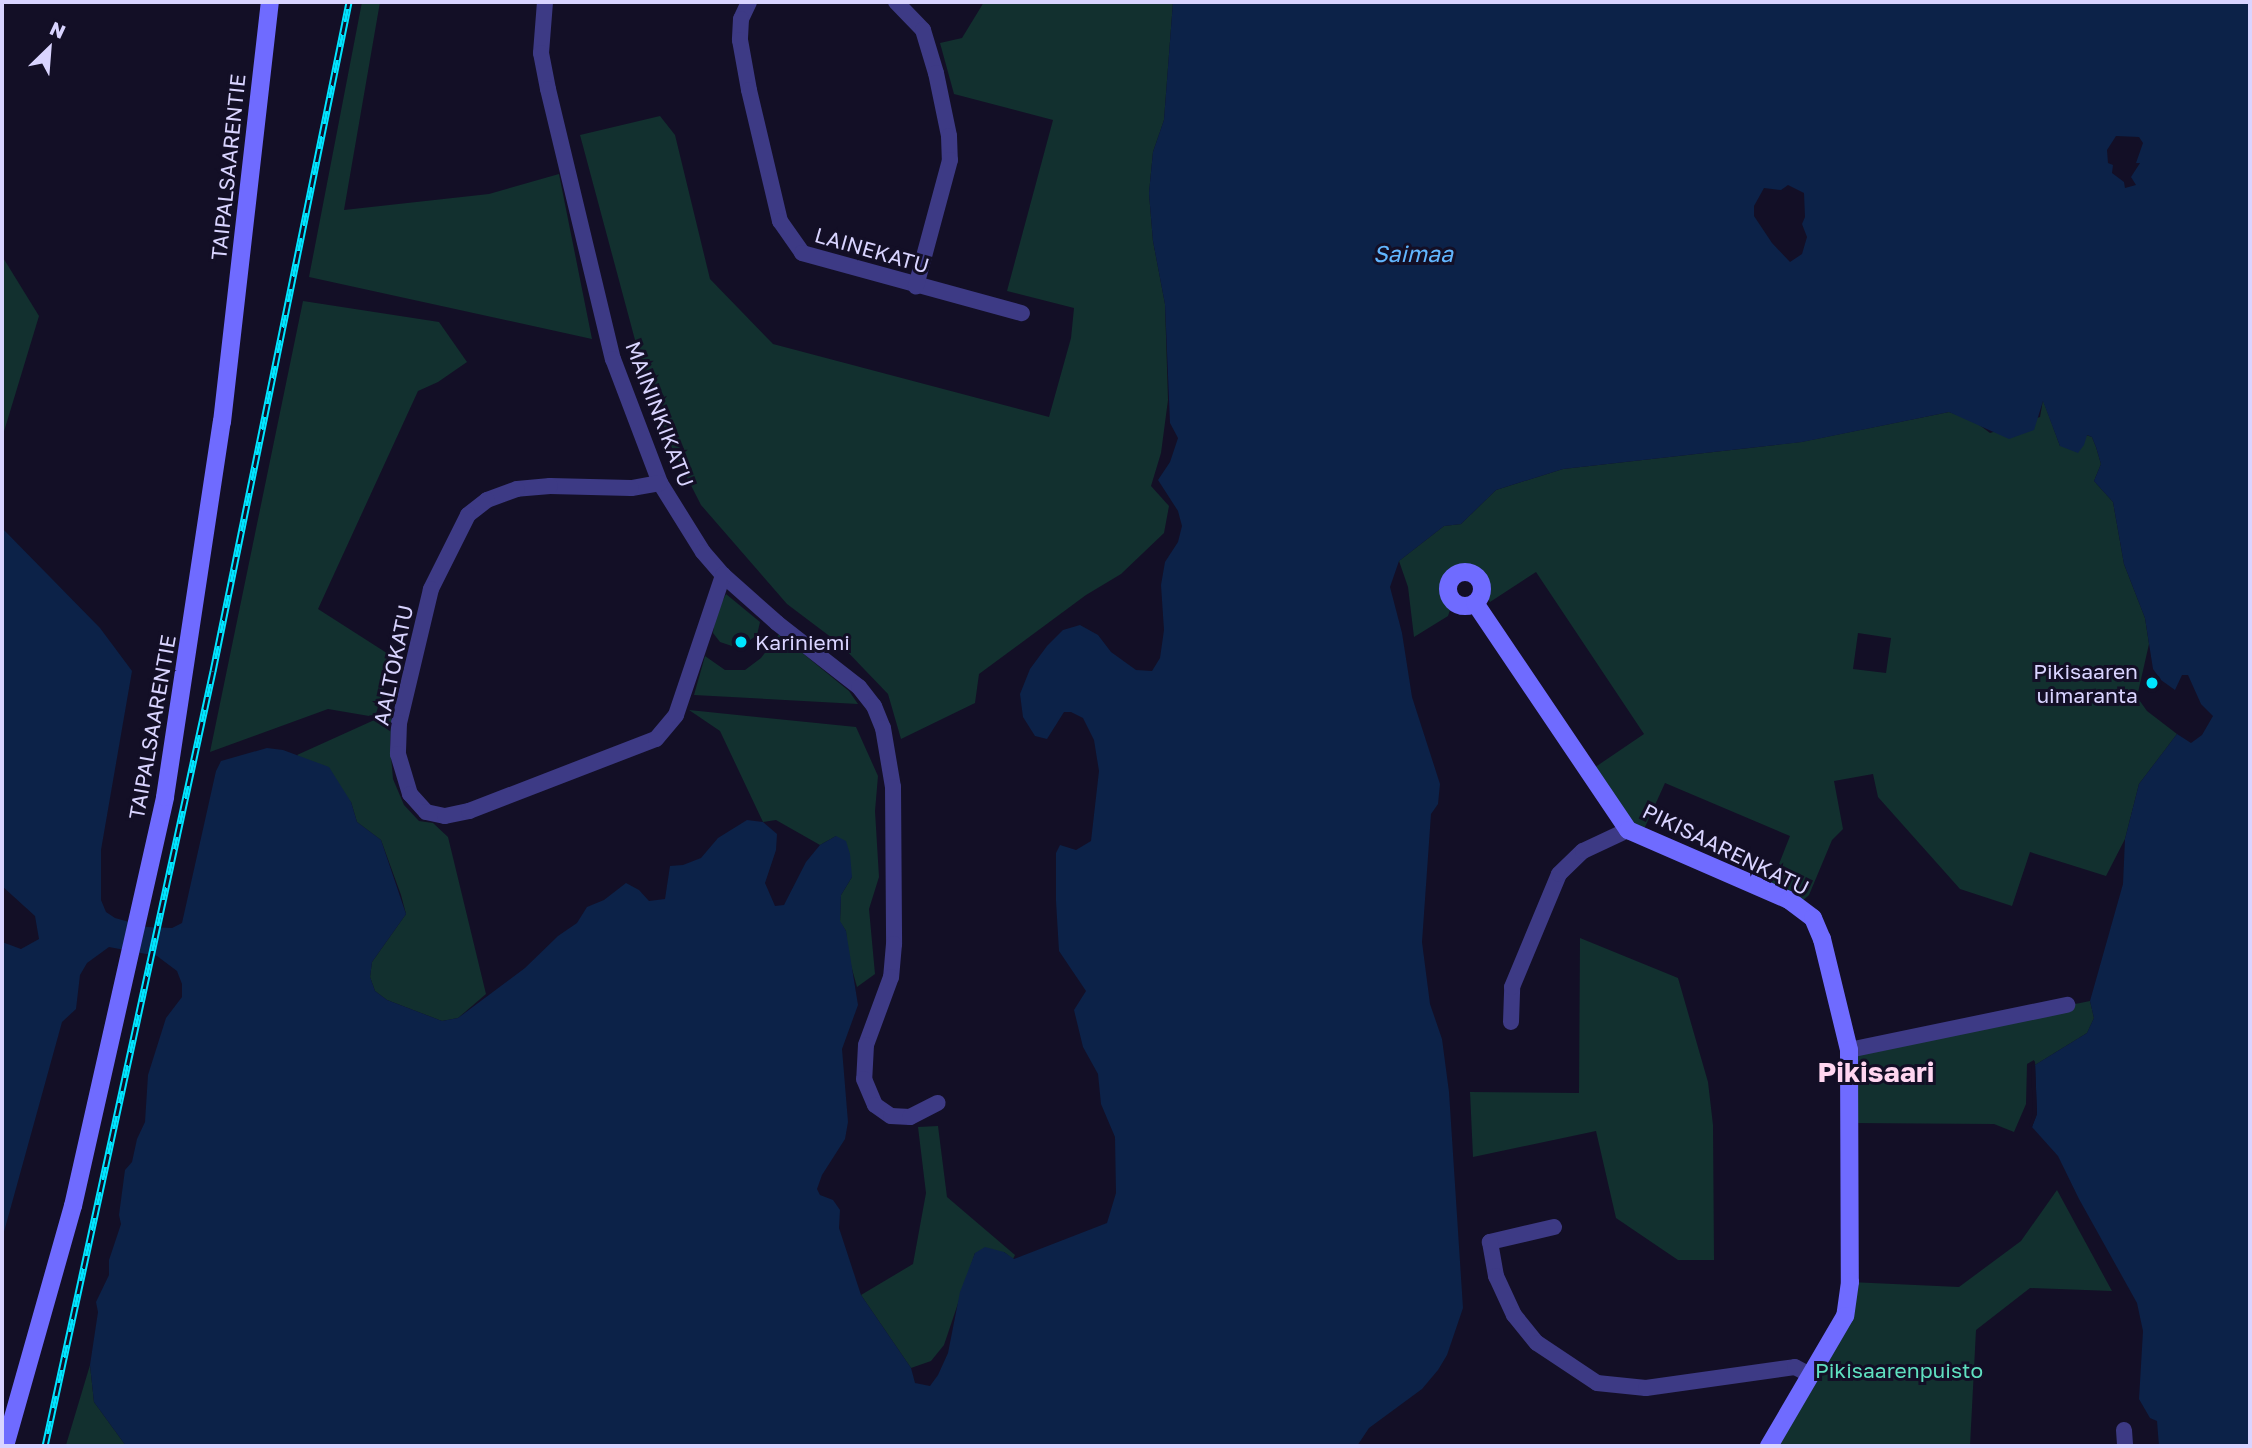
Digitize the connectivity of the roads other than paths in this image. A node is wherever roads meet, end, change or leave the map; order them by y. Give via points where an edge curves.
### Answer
1 (270, 2) edge
2 (545, 2) edge
3 (749, 2) edge
4 (895, 2) edge
5 (916, 286) junction
6 (1022, 313) dead end
7 (660, 483) junction
8 (723, 575) junction
9 (1475, 603) dead end
10 (1628, 830) junction
11 (2067, 1006) dead end
12 (1511, 1022) dead end
13 (1849, 1050) junction
14 (938, 1104) dead end
15 (1554, 1227) dead end
16 (1810, 1375) junction
17 (5, 1446) edge
18 (1769, 1446) edge

1 - 17 main road, TAIPALSAARENTIE via 204,555 167,784 72,1206
2 - 7 street, MAININKIKATU via 541,52 551,102 613,359
3 - 5 street, LAINEKATU via 741,19 740,40 780,221 802,253
4 - 5 street via 923,30 949,136 950,160
5 - 6 street, LAINEKATU
7 - 8 street, MAININKIKATU via 703,552
7 - 8 street, AALTOKATU via 631,488 517,489 487,500 468,515 431,589 399,723 398,754 410,794 426,812 445,816 469,811 656,739 676,715
8 - 14 street, MAININKIKATU via 777,623 839,668 874,706 888,749 892,787 894,944 891,977 866,1045 864,1079 875,1105 891,1116 910,1117
9 - 10 main road, PIKISAARENKATU
10 - 12 street via 1583,851 1559,874 1512,987
10 - 13 main road, PIKISAARENKATU via 1789,900 1813,918
11 - 13 street
13 - 16 main road, PIKISAARENKATU via 1850,1282 1845,1315
15 - 16 street via 1490,1242 1496,1276 1514,1315 1536,1343 1597,1383 1646,1388 1795,1367
16 - 18 main road, PIKISAARENKATU

